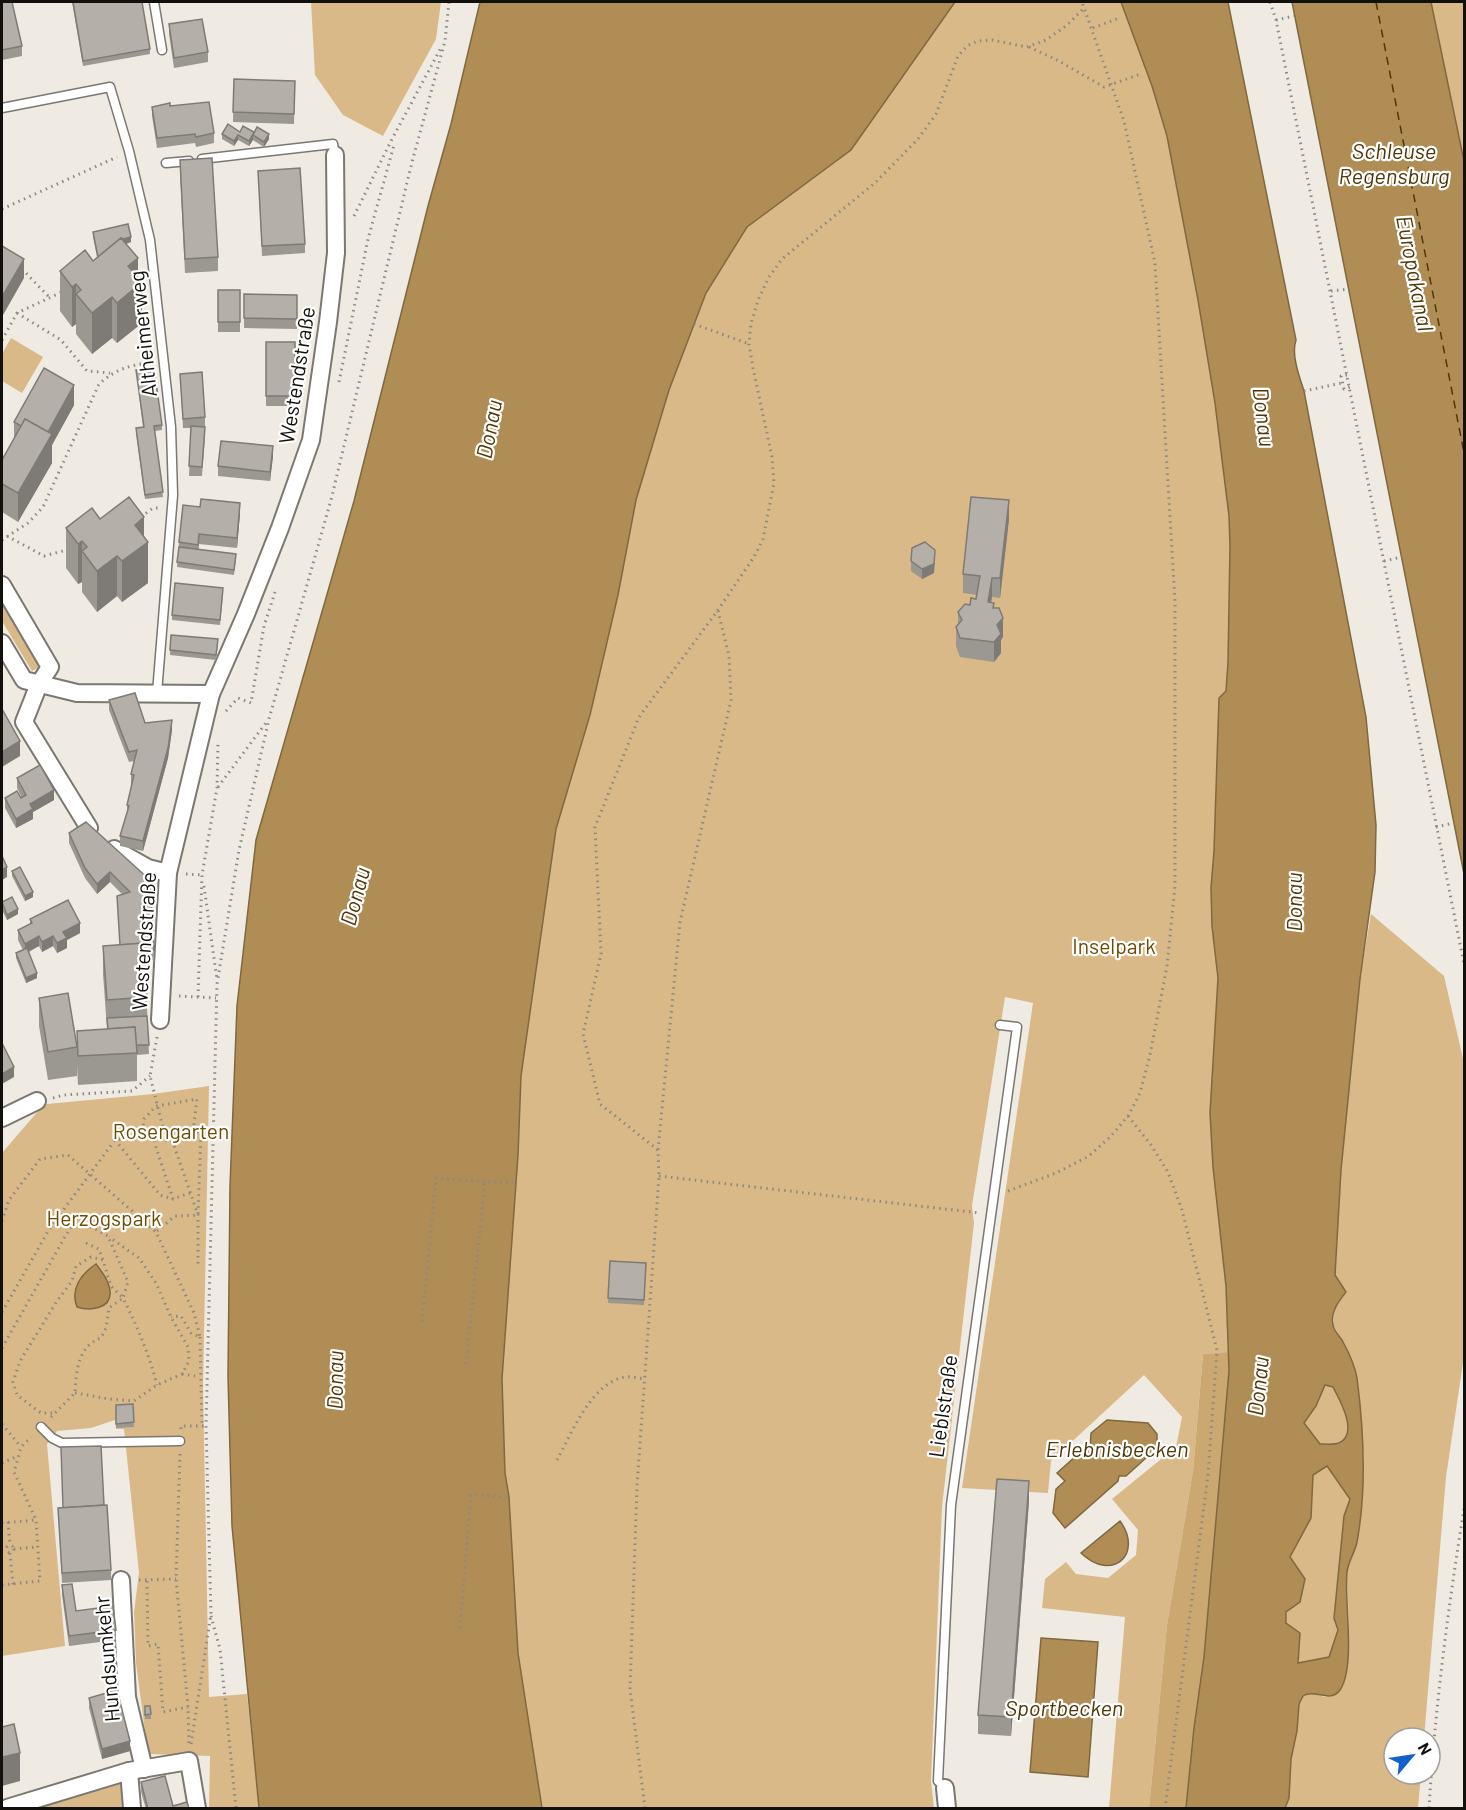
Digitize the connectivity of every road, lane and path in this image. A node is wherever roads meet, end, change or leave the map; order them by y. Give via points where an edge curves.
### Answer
1 (154, 2) edge
2 (449, 2) edge
3 (1082, 2) edge
4 (1270, 2) edge
5 (1084, 8) junction
6 (1294, 16) dead end
7 (1119, 18) dead end
8 (1276, 20) junction
9 (1093, 28) junction
10 (445, 41) junction
11 (1027, 47) junction
12 (162, 50) dead end
13 (1141, 74) dead end
14 (1112, 84) junction
15 (2, 108) edge
16 (129, 151) junction
17 (335, 155) joint
18 (166, 163) dead end
19 (2, 209) edge
20 (351, 222) dead end
21 (18, 265) edge
22 (69, 289) edge
23 (1348, 289) dead end
24 (1331, 291) junction
25 (50, 298) junction
26 (17, 313) junction
27 (694, 324) dead end
28 (2, 340) edge
29 (750, 344) junction
30 (163, 360) junction
31 (111, 373) junction
32 (1347, 375) junction
33 (1342, 383) junction
34 (1350, 387) junction
35 (1304, 391) dead end
36 (172, 507) junction
37 (135, 522) edge
38 (7, 536) junction
39 (2, 540) edge
40 (74, 548) edge
41 (1402, 557) dead end
42 (1384, 561) junction
43 (2, 586) edge
44 (718, 610) junction
45 (2, 643) edge
46 (39, 684) junction
47 (157, 693) junction
48 (211, 694) junction
49 (269, 719) junction
50 (219, 735) dead end
51 (217, 788) junction
52 (1454, 823) dead end
53 (1436, 827) junction
54 (89, 828) edge
55 (114, 849) edge
56 (168, 873) junction
57 (202, 875) junction
58 (1464, 964) edge
59 (217, 984) junction
60 (216, 998) junction
61 (160, 1020) joint
62 (1000, 1025) dead end
63 (150, 1076) junction
64 (37, 1101) joint
65 (156, 1106) junction
66 (8, 1115) edge
67 (1128, 1116) junction
68 (2, 1126) edge
69 (194, 1131) junction
70 (163, 1133) junction
71 (170, 1134) junction
72 (152, 1135) junction
73 (142, 1137) junction
74 (115, 1140) junction
75 (658, 1150) junction
76 (90, 1174) junction
77 (659, 1176) junction
78 (485, 1182) junction
79 (516, 1182) dead end
80 (190, 1193) junction
81 (993, 1197) junction
82 (173, 1199) junction
83 (991, 1214) junction
84 (198, 1215) junction
85 (2, 1221) edge
86 (156, 1232) junction
87 (108, 1236) junction
88 (86, 1243) dead end
89 (103, 1260) junction
90 (198, 1266) dead end
91 (123, 1298) junction
92 (2, 1312) edge
93 (171, 1317) junction
94 (422, 1322) dead end
95 (200, 1337) junction
96 (2, 1348) edge
97 (466, 1364) dead end
98 (182, 1374) junction
99 (195, 1376) dead end
100 (645, 1379) junction
101 (157, 1385) junction
102 (55, 1413) dead end
103 (2, 1424) edge
104 (204, 1426) junction
105 (41, 1427) dead end
106 (180, 1441) junction
107 (18, 1456) junction
108 (556, 1460) dead end
109 (2, 1463) edge
110 (509, 1497) dead end
111 (1464, 1509) edge
112 (36, 1520) junction
113 (2, 1522) edge
114 (8, 1522) junction
115 (10, 1545) junction
116 (37, 1547) junction
117 (6, 1549) junction
118 (14, 1549) junction
119 (2, 1550) edge
120 (10, 1553) junction
121 (176, 1579) junction
122 (121, 1580) joint
123 (147, 1581) junction
124 (2, 1585) edge
125 (13, 1585) junction
126 (211, 1614) junction
127 (460, 1628) dead end
128 (188, 1707) junction
129 (189, 1761) junction
130 (136, 1770) junction
131 (945, 1788) joint
132 (7, 1809) edge
133 (132, 1809) edge
134 (197, 1809) edge
135 (236, 1809) edge
136 (645, 1809) edge
137 (947, 1809) edge
138 (1165, 1809) edge
139 (1429, 1809) edge

1 - 12 lane
2 - 10 path
3 - 5 path
4 - 8 path
5 - 9 path
5 - 11 path via 1047,40
6 - 8 path
7 - 9 path
8 - 24 path
9 - 14 path
10 - 20 path
10 - 49 path via 331,500
11 - 14 path via 1104,87
11 - 29 path via 992,39 967,46 958,56 936,114 918,139 876,182 791,251 769,277 751,323
13 - 14 path
14 - 67 path via 1124,121 1155,263 1174,602 1175,886 1167,966 1150,1055 1140,1093
15 - 16 lane, Altheimerweg via 110,87
16 - 19 path
16 - 30 lane, Altheimerweg via 150,240
17 - 18 lane via 333,144
17 - 48 street, Westendstraße via 336,253 311,440 280,528
21 - 25 path
22 - 25 path
23 - 24 path
24 - 32 path
25 - 26 path
26 - 28 path
26 - 31 path via 61,340 87,370
27 - 29 path
29 - 44 path via 774,483 763,539
30 - 31 path
30 - 36 lane, Altheimerweg via 171,427
31 - 38 path via 99,384 43,507 28,523
32 - 33 path via 1341,376
32 - 34 path
33 - 34 path via 1344,389
33 - 35 path
34 - 42 path
36 - 37 path via 153,508
36 - 47 lane, Altheimerweg
38 - 39 path
38 - 40 path via 44,556
41 - 42 path
42 - 53 path
43 - 46 street via 50,667
44 - 75 path via 729,656 731,700 680,922
44 - 75 path via 639,717 595,827 601,954 583,1034 600,1104
45 - 46 street via 24,680
46 - 47 street via 77,693
46 - 54 street via 24,722
47 - 48 street
48 - 56 street, Westendstraße
49 - 51 path
49 - 59 path via 239,850
50 - 51 path
51 - 57 path
52 - 53 path
53 - 58 path
55 - 56 street via 148,868
56 - 61 street, Westendstraße
57 - 59 path
57 - 60 path via 198,997
59 - 60 path
60 - 104 path
61 - 63 path, Westendstraße
62 - 81 lane, Lieblstraße via 1017,1027
63 - 64 path via 132,1091 64,1095
63 - 65 path
64 - 66 street
65 - 69 path via 197,1099
65 - 70 path
65 - 73 path via 144,1119
66 - 68 street
67 - 81 path via 1089,1156
67 - 138 path via 1168,1172 1182,1210 1217,1350 1208,1475
69 - 71 path
69 - 84 path via 201,1132
70 - 71 path
70 - 71 path via 164,1140
70 - 72 path
71 - 80 path
72 - 73 path
72 - 82 path
73 - 74 path
74 - 76 path
74 - 82 path via 160,1196
75 - 77 path
76 - 85 path via 68,1155 40,1159 9,1200
76 - 86 path
76 - 92 path via 50,1228
77 - 83 path
77 - 100 path
78 - 79 path
78 - 94 path via 436,1178
78 - 97 path
80 - 82 path
80 - 84 path
81 - 83 lane, Lieblstraße
83 - 131 lane, Lieblstraße via 951,1505 938,1781
84 - 86 path via 175,1216
84 - 90 path
86 - 95 path via 194,1313
87 - 91 path via 128,1282
87 - 93 path via 139,1258 156,1283
87 - 96 path via 75,1222
88 - 89 path via 99,1249
89 - 91 path via 111,1286
89 - 102 path via 91,1257 76,1266 72,1281 20,1361 13,1382 17,1395 41,1413
91 - 101 path via 138,1328
91 - 101 path via 109,1308 101,1338 90,1342 84,1351 76,1370 75,1393 134,1401
93 - 95 path via 181,1316 191,1333
93 - 98 path via 188,1347 189,1361
95 - 104 path
98 - 99 path
98 - 101 path
100 - 108 path via 625,1377 607,1384 590,1400
100 - 136 path via 630,1689
103 - 107 path via 21,1447
104 - 106 path via 181,1426
104 - 126 path
105 - 106 lane via 62,1443
106 - 121 path
107 - 109 path
107 - 112 path via 14,1472
110 - 127 path via 471,1495
111 - 139 path via 1451,1591
112 - 114 path
112 - 116 path
113 - 114 path
114 - 115 path
115 - 117 path
115 - 118 path
116 - 118 path
116 - 125 path via 40,1581
117 - 119 path
117 - 120 path
118 - 120 path
120 - 125 path
121 - 123 path
121 - 128 path
122 - 123 path
122 - 130 street, Hundsumkehr via 127,1697
123 - 128 path via 148,1646 158,1644 163,1712
124 - 125 path
126 - 129 path
126 - 135 path via 220,1649
128 - 129 path
129 - 130 street
129 - 134 street
130 - 132 street
130 - 133 street, Hundsumkehr
131 - 137 street, Lieblstraße

